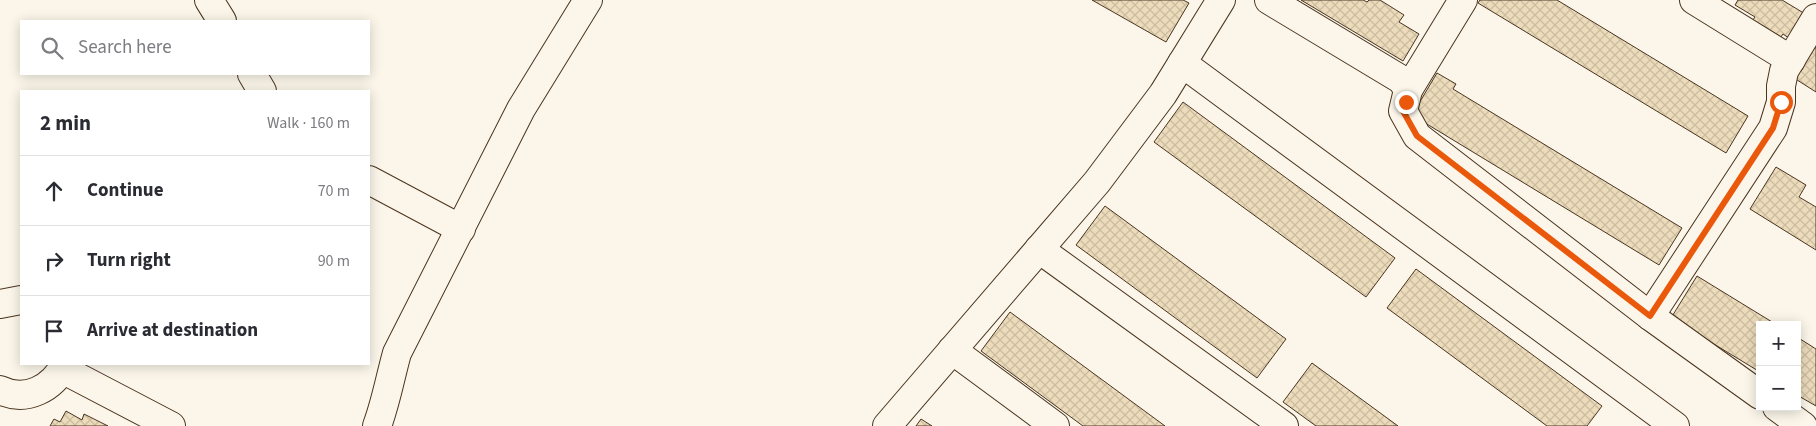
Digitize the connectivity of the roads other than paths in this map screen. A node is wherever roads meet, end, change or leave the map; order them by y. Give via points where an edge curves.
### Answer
1 (209, 0) edge
2 (588, 0) edge
3 (1221, 0) edge
4 (1269, 0) edge
5 (1463, 0) edge
6 (1694, 0) edge
7 (1816, 18) edge
8 (221, 20) edge
9 (1790, 60) junction
10 (1182, 63) junction
11 (253, 75) edge
12 (261, 90) edge
13 (1408, 90) junction
14 (370, 181) edge
15 (461, 229) junction
16 (1039, 249) junction
17 (20, 300) edge
18 (0, 304) edge
19 (1650, 316) junction
20 (952, 350) junction
21 (63, 366) edge
22 (0, 390) edge
23 (1756, 392) edge
24 (1782, 411) edge
25 (170, 426) edge
26 (377, 426) edge
27 (887, 426) edge
28 (1055, 426) edge
29 (1284, 426) edge
30 (1675, 426) edge
31 (1803, 426) edge

1 - 8 lane
2 - 15 lane via 522,109
3 - 10 lane
4 - 13 lane via 1391,72 1402,80
5 - 13 lane
6 - 9 lane
7 - 9 lane
9 - 19 lane via 1784,71 1781,102 1773,128
10 - 16 lane via 1163,94 1097,182
10 - 30 lane
11 - 12 lane
13 - 19 lane via 1403,111 1417,136
14 - 15 lane
15 - 26 lane via 398,353
16 - 20 lane
16 - 29 lane
17 - 18 lane
19 - 23 lane
20 - 27 lane
20 - 28 lane
21 - 22 lane via 49,385 36,392 22,395
21 - 25 lane
24 - 31 lane

